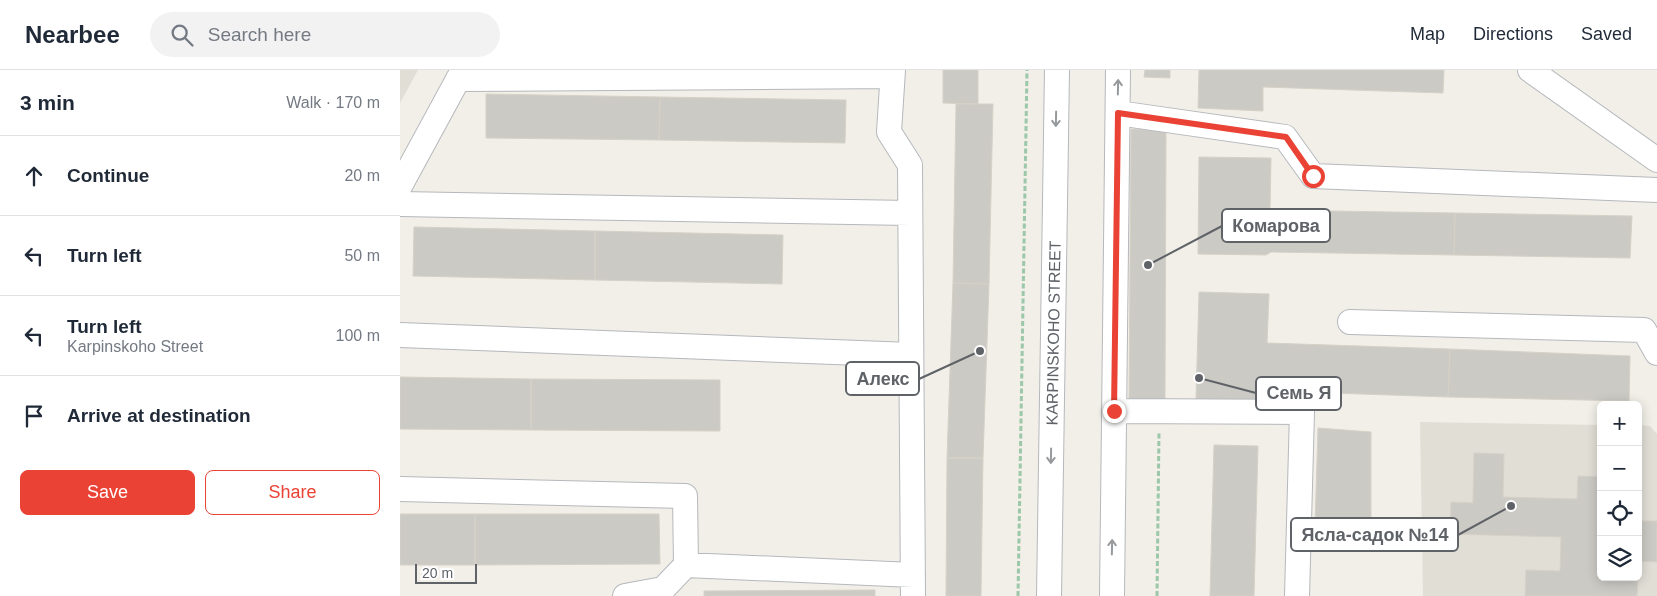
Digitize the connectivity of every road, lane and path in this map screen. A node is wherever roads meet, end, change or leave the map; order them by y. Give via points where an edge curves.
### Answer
1 (1026, 70) edge
2 (1057, 70) edge
3 (1118, 70) edge
4 (1530, 70) edge
5 (892, 73) edge
6 (460, 75) edge
7 (1118, 113) junction
8 (1657, 160) edge
9 (400, 186) edge
10 (1657, 190) edge
11 (400, 204) edge
12 (910, 213) junction
13 (1350, 322) dead end
14 (400, 335) edge
15 (1657, 353) edge
16 (911, 355) junction
17 (1114, 411) junction
18 (1160, 412) junction
19 (400, 489) edge
20 (686, 566) junction
21 (913, 585) edge
22 (624, 596) edge
23 (1018, 596) edge
24 (1049, 596) edge
25 (1112, 596) edge
26 (1157, 596) edge
27 (1297, 596) edge

1 - 23 path
2 -> 24 street, KARPINSKOHO STREET
7 -> 3 street
4 - 8 street
5 - 6 street
5 - 12 street via 890,132 910,165
6 - 9 street
7 - 10 street via 1286,137 1313,176
7 - 17 street
11 - 12 street
12 - 16 street
13 - 15 street via 1644,330
14 - 16 street
16 - 21 street
17 - 18 street
25 -> 17 street
18 - 26 path
18 - 27 street via 1302,412
19 - 20 street via 685,496
20 - 21 street
20 - 22 street via 662,589

